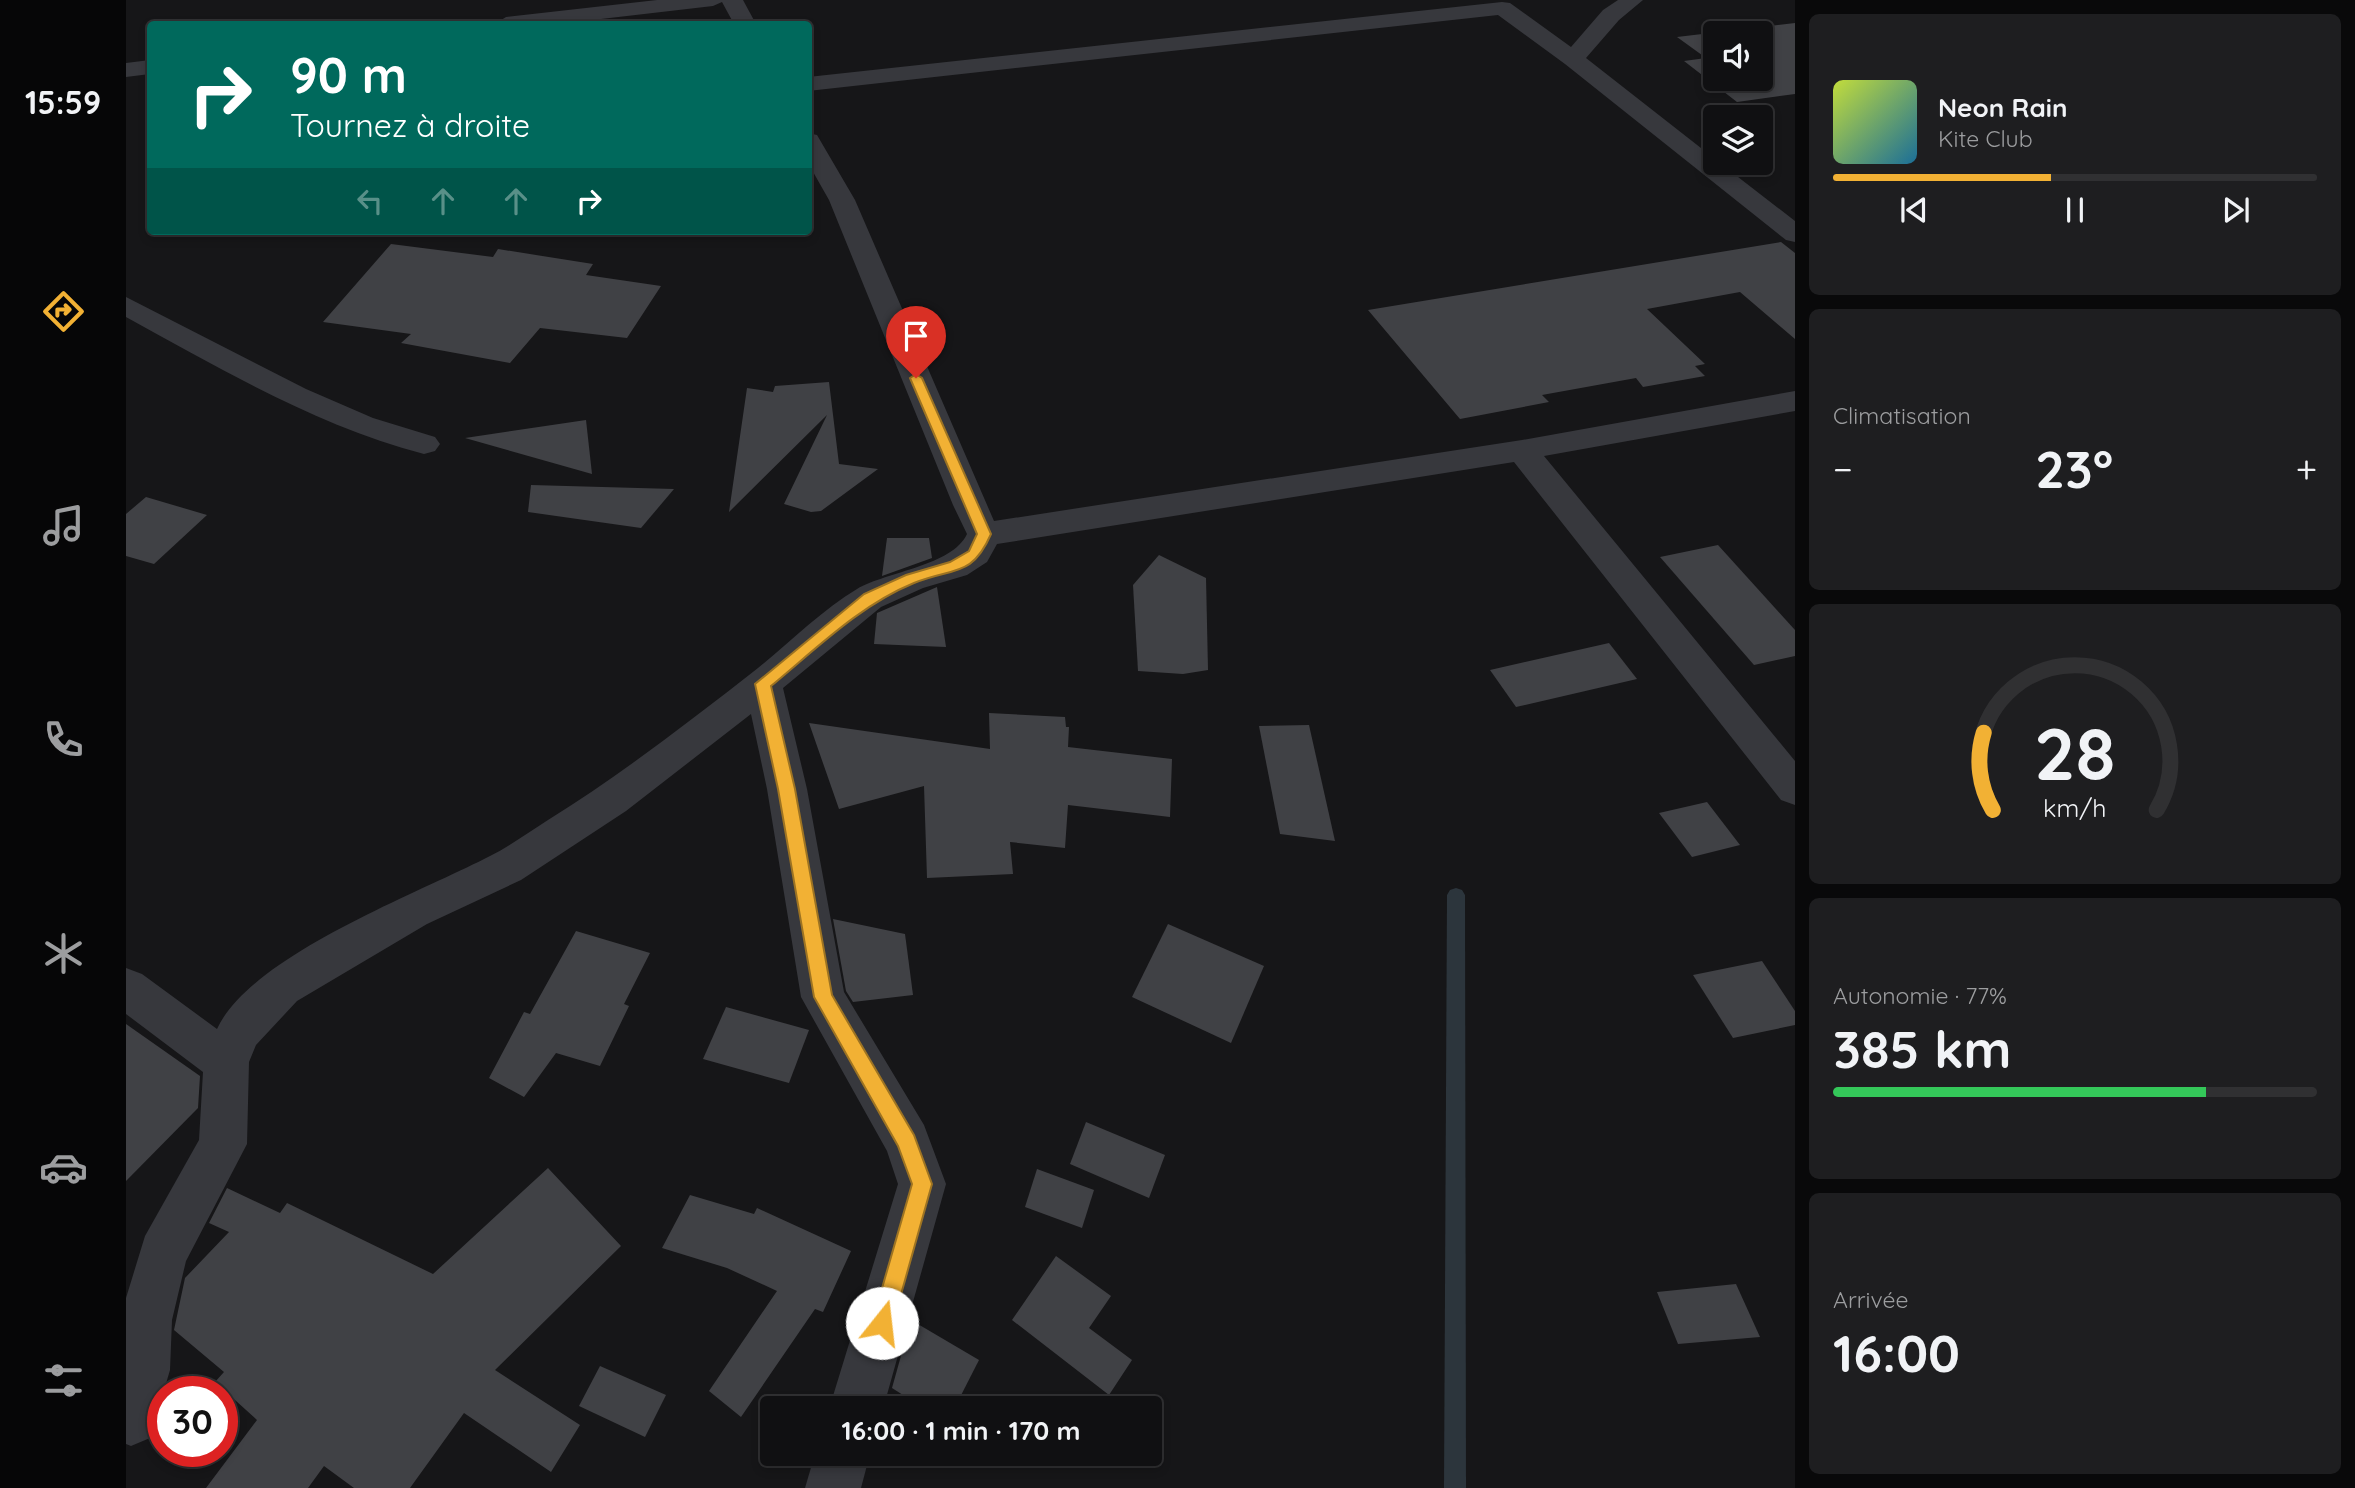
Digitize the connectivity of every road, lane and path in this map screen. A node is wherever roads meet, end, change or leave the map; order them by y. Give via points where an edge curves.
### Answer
1 (713, 0) edge
2 (732, 0) edge
3 (1341, 0) edge
4 (1632, 0) edge
5 (532, 21) edge
6 (743, 21) edge
7 (1366, 23) junction
8 (1573, 59) junction
9 (147, 67) edge
10 (126, 69) edge
11 (812, 85) edge
12 (812, 147) edge
13 (1795, 234) edge
14 (126, 306) edge
15 (1795, 401) edge
16 (424, 444) dead end
17 (1522, 450) junction
18 (984, 534) junction
19 (763, 684) junction
20 (1795, 789) edge
21 (126, 988) edge
22 (226, 1062) junction
23 (860, 1396) edge
24 (131, 1419) dead end
25 (839, 1466) edge
26 (833, 1488) edge

1 - 5 street
2 - 6 street
3 - 7 street
4 - 8 street via 1611,15
7 - 8 street via 1502,8
7 - 11 street
8 - 13 street
9 - 10 street
12 - 18 street via 842,200
14 - 16 street via 295,396 362,425
15 - 17 street
17 - 18 street
17 - 20 street
18 - 19 street via 975,554 955,566 869,598
19 - 22 street via 612,800 506,868 412,911 281,987 239,1031
19 - 23 street via 823,997 907,1141 922,1184
21 - 22 street
22 - 24 street via 223,1144 163,1254 146,1320 144,1370
25 - 26 street

